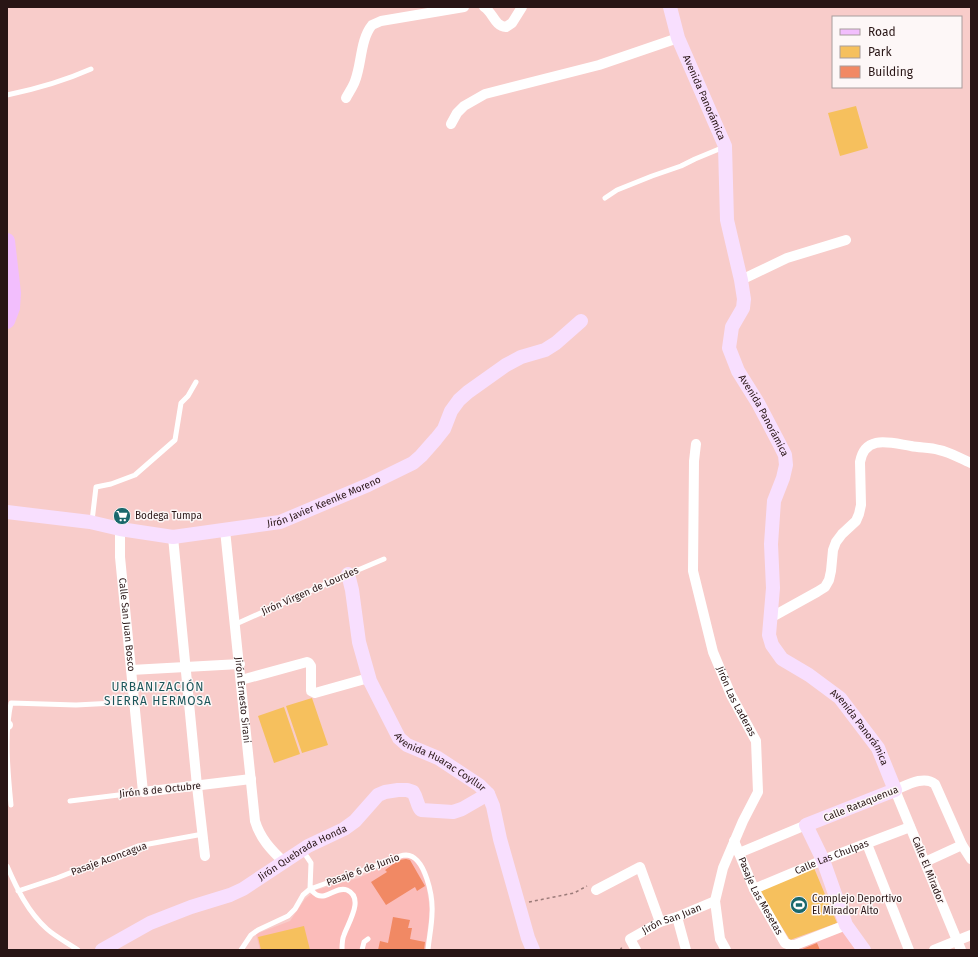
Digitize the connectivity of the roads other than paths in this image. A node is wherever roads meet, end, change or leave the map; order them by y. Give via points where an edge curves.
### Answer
1 (464, 7) edge
2 (484, 7) edge
3 (522, 7) edge
4 (670, 7) edge
5 (678, 38) junction
6 (91, 69) dead end
7 (7, 96) edge
8 (346, 98) dead end
9 (451, 124) dead end
10 (725, 146) junction
11 (605, 198) dead end
12 (846, 240) dead end
13 (7, 241) edge
14 (742, 280) junction
15 (10, 294) edge
16 (7, 321) edge
17 (581, 321) dead end
18 (196, 382) dead end
19 (696, 444) dead end
20 (971, 463) edge
21 (7, 512) edge
22 (92, 522) junction
23 (120, 529) junction
24 (225, 530) junction
25 (173, 537) junction
26 (384, 559) dead end
27 (348, 574) junction
28 (770, 618) junction
29 (236, 624) junction
30 (240, 664) junction
31 (186, 668) junction
32 (131, 670) junction
33 (241, 680) junction
34 (370, 681) junction
35 (134, 702) junction
36 (8, 725) edge
37 (251, 779) junction
38 (197, 786) junction
39 (895, 790) junction
40 (143, 792) junction
41 (488, 794) junction
42 (70, 801) dead end
43 (11, 805) dead end
44 (806, 825) junction
45 (910, 827) junction
46 (203, 834) junction
47 (734, 841) junction
48 (867, 844) junction
49 (962, 845) junction
50 (302, 850) junction
51 (739, 853) junction
52 (206, 856) dead end
53 (971, 859) edge
54 (823, 860) junction
55 (284, 862) junction
56 (925, 862) junction
57 (7, 866) edge
58 (754, 889) junction
59 (310, 890) junction
60 (596, 890) road end
61 (18, 891) junction
62 (715, 901) junction
63 (677, 917) junction
64 (660, 922) junction
65 (846, 925) junction
66 (971, 934) edge
67 (368, 939) dead end
68 (957, 940) junction
69 (794, 948) edge
70 (78, 950) edge
71 (102, 950) edge
72 (241, 950) edge
73 (342, 950) edge
74 (362, 950) edge
75 (428, 950) edge
76 (532, 950) edge
77 (636, 950) edge
78 (686, 950) edge
79 (726, 950) edge
80 (864, 950) edge
81 (909, 950) edge
82 (934, 950) edge
83 (961, 950) edge

1 - 8 street via 372,24 355,80
2 - 3 street via 498,24 506,27 512,23
4 - 5 main road, Avenida Panorámica
5 - 9 street via 599,65 485,94 464,106
5 - 10 main road, Avenida Panorámica
6 - 7 lane via 69,79
10 - 11 lane via 617,190
10 - 14 main road, Avenida Panorámica via 727,220
12 - 14 street via 787,258
13 - 15 main road
14 - 28 main road, Avenida Panorámica via 743,308 732,327 730,348 738,371 785,455 786,465 774,502
15 - 16 main road via 12,308
17 - 24 main road, Jirón Javier Keenke Moreno via 545,350 520,357 468,392 459,400 436,439 413,463 391,475 280,522
18 - 22 lane via 181,403 175,440 135,475 96,487
19 - 47 street, Jirón Las Laderas via 693,571 713,652 731,695 756,741 758,792
20 - 28 street via 940,450 899,443 883,441 866,449 860,462 859,514 856,521 836,542 829,580 825,587
21 - 22 main road, Jirón Javier Keenke Moreno
22 - 23 main road, Jirón Javier Keenke Moreno
23 - 25 main road, Jirón Javier Keenke Moreno
23 - 32 street, Calle San Juan Bosco via 120,557
24 - 25 main road, Jirón Javier Keenke Moreno
24 - 29 street, Jirón Ernesto Sirani
25 - 31 street
26 - 27 lane, Jirón Virgen de Lourdes
27 - 29 lane, Jirón Virgen de Lourdes
27 - 34 main road, Avenida Huarac Coyllur via 359,642
28 - 39 main road, Avenida Panorámica via 769,635 772,646 782,658 840,698 878,748
29 - 30 street, Jirón Ernesto Sirani
30 - 31 street
30 - 33 street, Jirón Ernesto Sirani
31 - 32 street
31 - 38 street
32 - 35 street, Calle San Juan Bosco
33 - 34 street via 307,662 311,666 311,691 314,693 365,679
33 - 37 street, Jirón Ernesto Sirani
34 - 41 main road, Avenida Huarac Coyllur via 399,738 407,745 438,758 479,785
35 - 36 lane via 76,705 12,703
35 - 40 street, Calle San Juan Bosco
36 - 43 lane via 7,765
37 - 38 street, Jirón 8 de Octubre
37 - 55 street, Jirón Ernesto Sirani via 258,832
38 - 40 street, Jirón 8 de Octubre
38 - 46 street
39 - 44 main road, Calle Rataquenua
39 - 45 street, Calle El Mirador
39 - 49 street, Calle Rataquenua via 924,780 930,780 935,784
40 - 42 lane, Jirón 8 de Octubre
41 - 50 main road, Jirón Quebrada Honda via 453,812 422,810 418,806 414,792 408,790 385,792 378,795 355,821
41 - 76 main road, Avenida Huarac Coyllur
44 - 51 street
44 - 54 main road
45 - 48 street, Calle Las Chulpas
45 - 56 street, Calle El Mirador
46 - 52 street
46 - 61 lane, Pasaje Aconcagua via 138,846
47 - 51 street, Pasaje Las Mesetas
47 - 62 street, Jirón Las Laderas via 723,868
48 - 54 street, Calle Las Chulpas
48 - 81 street
49 - 53 street
49 - 56 street
50 - 55 main road, Jirón Quebrada Honda
50 - 59 lane via 311,863
51 - 58 street, Pasaje Las Mesetas
54 - 58 street, Calle Las Chulpas
54 - 65 main road
55 - 71 main road, Jirón Quebrada Honda via 243,889 150,923
56 - 68 street, Calle El Mirador
57 - 61 lane
58 - 69 street, Pasaje Las Mesetas via 785,943
59 - 72 lane, Pasaje 6 de Junio via 303,895 288,916 251,935
59 - 73 lane via 322,896 343,889 354,896 355,907 344,935
59 - 75 lane, Pasaje 6 de Junio via 398,856 408,855 416,859 423,867 429,885 432,912
60 - 64 street via 640,867
61 - 70 lane via 47,928
62 - 63 street, Jirón San Juan
62 - 79 street, Jirón Las Laderas via 720,939
63 - 64 street, Jirón San Juan
63 - 78 street
64 - 77 street, Jirón San Juan via 630,939
65 - 69 street, Pasaje Las Mesetas
65 - 80 main road
66 - 68 street
67 - 74 lane via 364,942
68 - 82 street
68 - 83 street, Calle El Mirador

